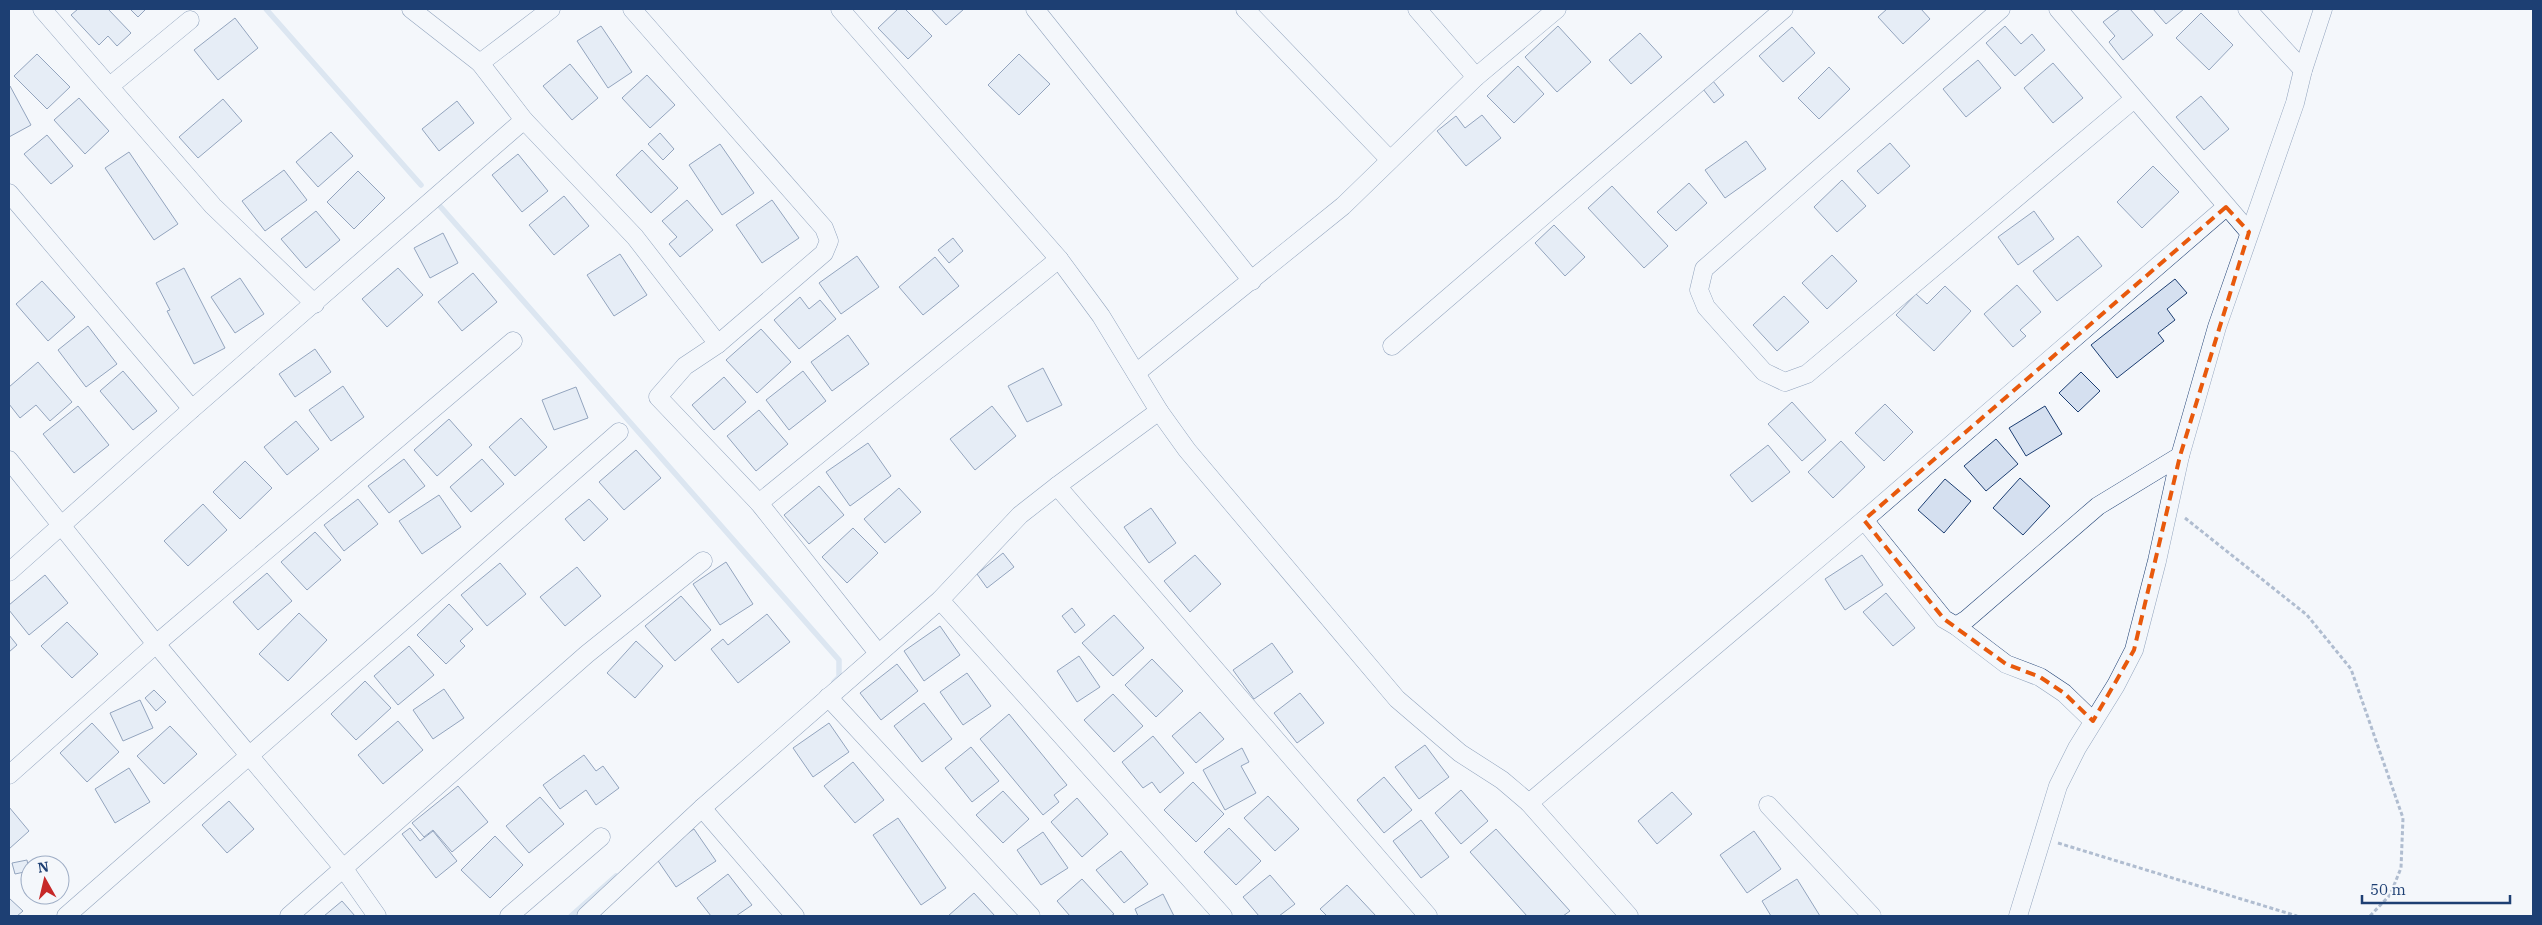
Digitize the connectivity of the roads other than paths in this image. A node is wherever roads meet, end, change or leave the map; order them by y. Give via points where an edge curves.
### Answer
1 (42, 9) edge
2 (411, 9) edge
3 (551, 9) edge
4 (632, 9) edge
5 (840, 9) edge
6 (1036, 9) edge
7 (1245, 9) edge
8 (1417, 9) edge
9 (1557, 9) edge
10 (1784, 9) edge
11 (2001, 9) edge
12 (2058, 9) edge
13 (2247, 9) edge
14 (2323, 9) edge
15 (190, 20) dead end
16 (480, 63) junction
17 (2303, 70) junction
18 (1476, 77) junction
19 (110, 86) junction
20 (2134, 99) junction
21 (524, 120) junction
22 (1390, 160) junction
23 (9, 193) edge
24 (2226, 207) junction
25 (2249, 232) junction
26 (1059, 259) junction
27 (1252, 281) junction
28 (314, 304) junction
29 (512, 341) dead end
30 (718, 344) junction
31 (1392, 346) dead end
32 (1136, 373) junction
33 (192, 408) junction
34 (1159, 411) junction
35 (619, 432) dead end
36 (2180, 456) junction
37 (9, 460) edge
38 (1056, 486) junction
39 (759, 502) junction
40 (1864, 520) junction
41 (61, 527) junction
42 (703, 561) dead end
43 (9, 572) edge
44 (940, 600) junction
45 (1956, 626) junction
46 (156, 644) junction
47 (878, 653) junction
48 (828, 697) junction
49 (2093, 721) junction
50 (249, 754) junction
51 (9, 775) edge
52 (1529, 803) junction
53 (1768, 805) dead end
54 (702, 808) junction
55 (601, 837) dead end
56 (344, 869) junction
57 (595, 913) edge
58 (66, 916) edge
59 (289, 916) edge
60 (378, 916) edge
61 (509, 916) edge
62 (795, 916) edge
63 (1031, 916) edge
64 (1223, 916) edge
65 (1428, 916) edge
66 (1629, 916) edge
67 (1872, 916) edge
68 (2018, 916) edge

1 - 19 street
2 - 16 street
3 - 16 street
4 - 30 street via 824,228 829,241 824,253
5 - 26 street
6 - 27 street
7 - 22 street
8 - 18 street
9 - 18 street
10 - 31 street
11 - 20 street via 1704,269 1699,290 1706,306 1764,372 1785,382 1807,374
12 - 20 street
13 - 17 street
14 - 17 street
15 - 19 street
16 - 21 street
17 - 25 street via 2295,103
18 - 22 street
19 - 28 street via 212,206
20 - 24 street
21 - 28 street
21 - 30 street via 635,237
22 - 27 street via 1343,206
23 - 33 street
24 - 25 street
24 - 40 street
25 - 36 street via 2217,327
26 - 32 street via 1101,316
26 - 39 street
27 - 32 street
28 - 33 street
29 - 46 street
30 - 39 street via 684,366 658,398
32 - 34 street
33 - 41 street
34 - 38 street
34 - 52 street via 1187,450 1397,700 1460,754 1502,780
35 - 50 street
36 - 45 street via 2098,506
36 - 49 street via 2134,650
37 - 41 street
38 - 44 street via 1020,515
38 - 65 street
39 - 47 street
40 - 45 street via 1944,619
40 - 52 street
41 - 43 street
41 - 46 street
42 - 56 street via 587,654
44 - 47 street
44 - 64 street
45 - 49 street via 2006,664 2040,677 2064,693
46 - 50 street
46 - 51 street
47 - 48 street
48 - 54 street
48 - 63 street
49 - 68 street via 2058,786
50 - 56 street
50 - 58 street
52 - 66 street
53 - 67 street
54 - 57 street
54 - 62 street
55 - 61 street
56 - 59 street
56 - 60 street

